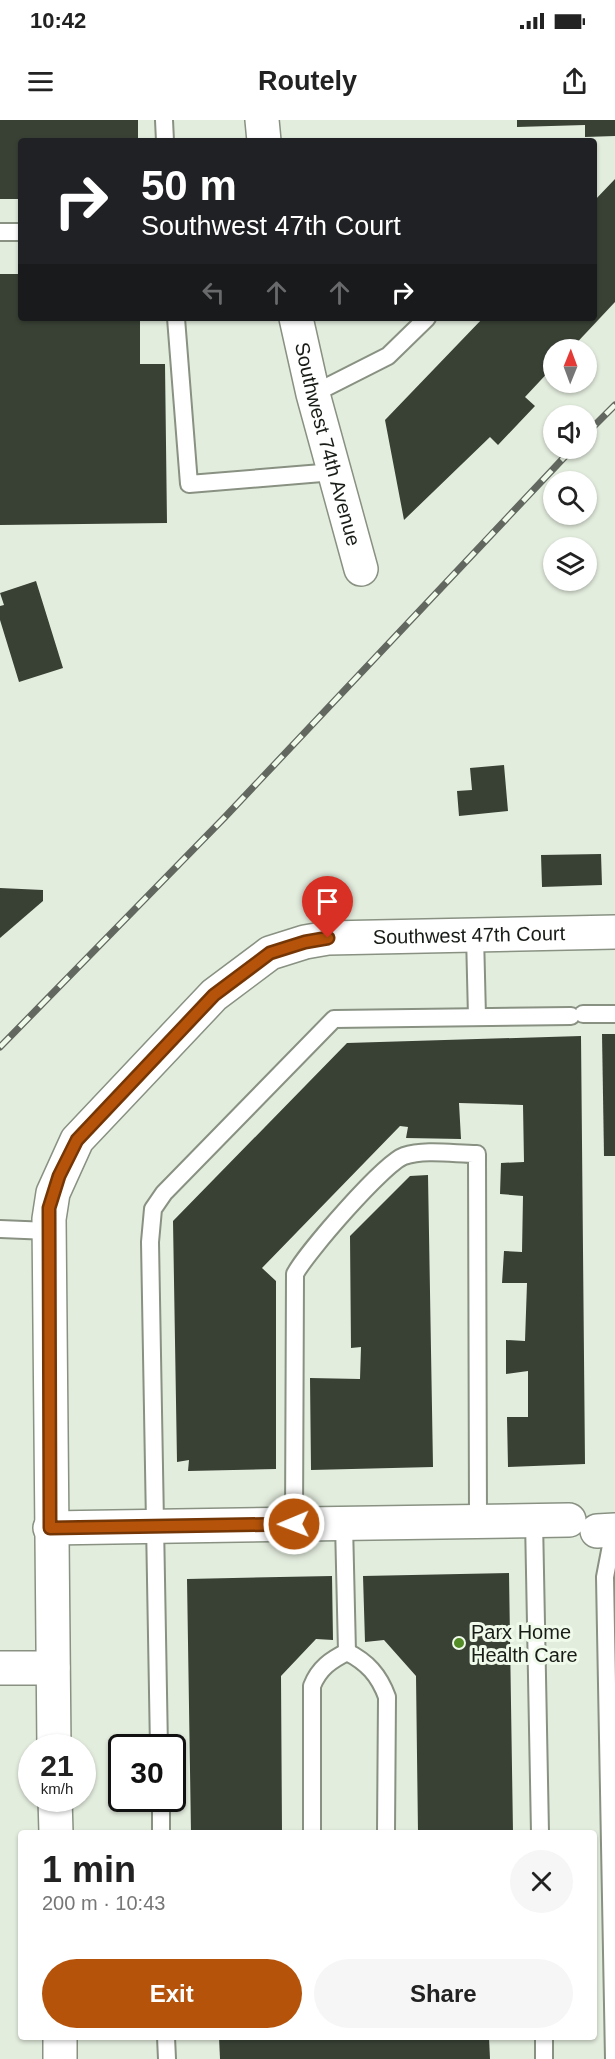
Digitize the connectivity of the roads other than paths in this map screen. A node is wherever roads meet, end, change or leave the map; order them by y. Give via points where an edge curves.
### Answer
1 (164, 120) edge
2 (261, 120) edge
3 (165, 138) edge
4 (264, 138) edge
5 (18, 231) edge
6 (0, 232) edge
7 (176, 321) edge
8 (297, 321) edge
9 (424, 321) edge
10 (313, 394) junction
11 (334, 472) junction
12 (361, 569) dead end
13 (615, 932) edge
14 (476, 935) junction
15 (615, 1014) edge
16 (477, 1017) junction
17 (0, 1229) edge
18 (49, 1231) junction
19 (534, 1520) junction
20 (478, 1521) junction
21 (294, 1524) junction
22 (344, 1524) junction
23 (154, 1527) junction
24 (50, 1528) junction
25 (599, 1528) edge
26 (347, 1652) junction
27 (0, 1668) edge
28 (53, 1668) junction
29 (54, 1734) edge
30 (159, 1734) edge
31 (55, 1812) edge
32 (160, 1812) edge
33 (56, 1830) edge
34 (161, 1830) edge
35 (312, 1830) edge
36 (387, 1830) edge
37 (540, 1830) edge
38 (614, 2026) edge
39 (60, 2040) edge
40 (166, 2040) edge
41 (544, 2040) edge
42 (60, 2059) edge
43 (167, 2059) edge
44 (544, 2059) edge
45 (614, 2059) edge

1 - 3 lane
2 - 4 street
5 - 6 lane
7 - 11 lane via 189,484
8 - 10 street, Southwest 74th Avenue
9 - 10 lane via 388,356
10 - 11 street, Southwest 74th Avenue
11 - 12 street, Southwest 74th Avenue
13 - 14 street, Southwest 47th Court
14 - 16 lane
14 - 18 street, Southwest 47th Court via 328,938 288,946 253,963 214,995 77,1140 53,1192
15 - 16 lane
16 - 23 lane via 334,1019 158,1201 150,1229
17 - 18 lane
18 - 24 street, Southwest 47th Court
19 - 20 street
19 - 25 street
19 - 37 lane
20 - 21 lane via 477,1154 414,1154 395,1161 318,1240 295,1274
20 - 22 street
21 - 22 street
21 - 23 street
22 - 26 lane
23 - 24 street
23 - 30 lane
24 - 28 street, Southwest 47th Court
25 - 38 lane via 606,1577
26 - 35 lane via 328,1662 312,1686
26 - 36 lane via 369,1666 387,1697
27 - 28 street
28 - 29 street, Southwest 47th Court
31 - 33 street
32 - 34 lane
38 - 45 lane
39 - 42 street
40 - 43 lane
41 - 44 lane

